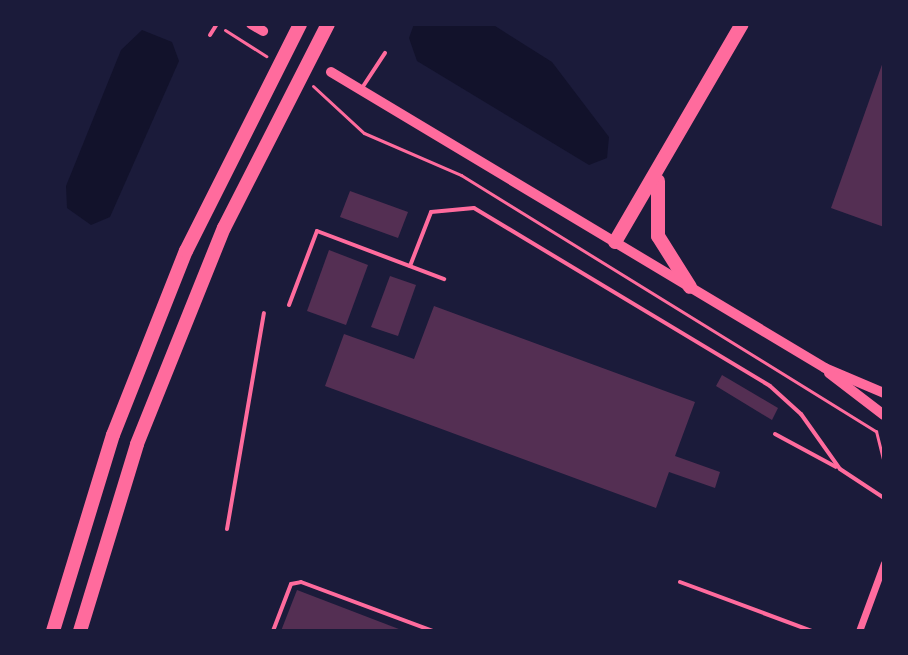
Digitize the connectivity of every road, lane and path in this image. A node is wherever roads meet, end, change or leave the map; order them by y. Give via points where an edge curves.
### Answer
1 (217, 24) edge
2 (251, 24) edge
3 (300, 24) edge
4 (742, 24) edge
5 (327, 26) edge
6 (263, 31) dead end
7 (210, 35) dead end
8 (385, 53) dead end
9 (277, 63) dead end
10 (331, 72) dead end
11 (302, 78) dead end
12 (362, 90) junction
13 (658, 176) junction
14 (615, 242) junction
15 (410, 266) junction
16 (444, 279) dead end
17 (690, 287) junction
18 (289, 305) dead end
19 (264, 313) dead end
20 (825, 368) junction
21 (884, 393) edge
22 (884, 415) edge
23 (775, 434) dead end
24 (884, 462) edge
25 (840, 469) junction
26 (884, 498) edge
27 (227, 529) dead end
28 (884, 563) edge
29 (680, 582) dead end
30 (53, 631) edge
31 (80, 631) edge
32 (273, 631) edge
33 (433, 631) edge
34 (812, 631) edge
35 (859, 631) edge

1 - 7 lane
1 - 9 path
2 - 6 main road
3 - 30 highway via 186,251 113,435
4 - 13 highway
5 - 31 highway via 224,228 137,444
8 - 12 lane
10 - 12 main road
11 - 24 path via 364,133 461,175 876,431
12 - 14 main road
13 - 14 highway
13 - 17 highway via 658,236
14 - 17 main road
15 - 16 lane
15 - 18 lane via 317,231
15 - 25 lane via 431,212 474,208 770,386 801,414
17 - 20 main road
19 - 27 lane
20 - 21 main road
20 - 22 main road
23 - 25 lane
25 - 26 lane
28 - 35 street
29 - 34 lane
32 - 33 lane via 291,584 301,582

